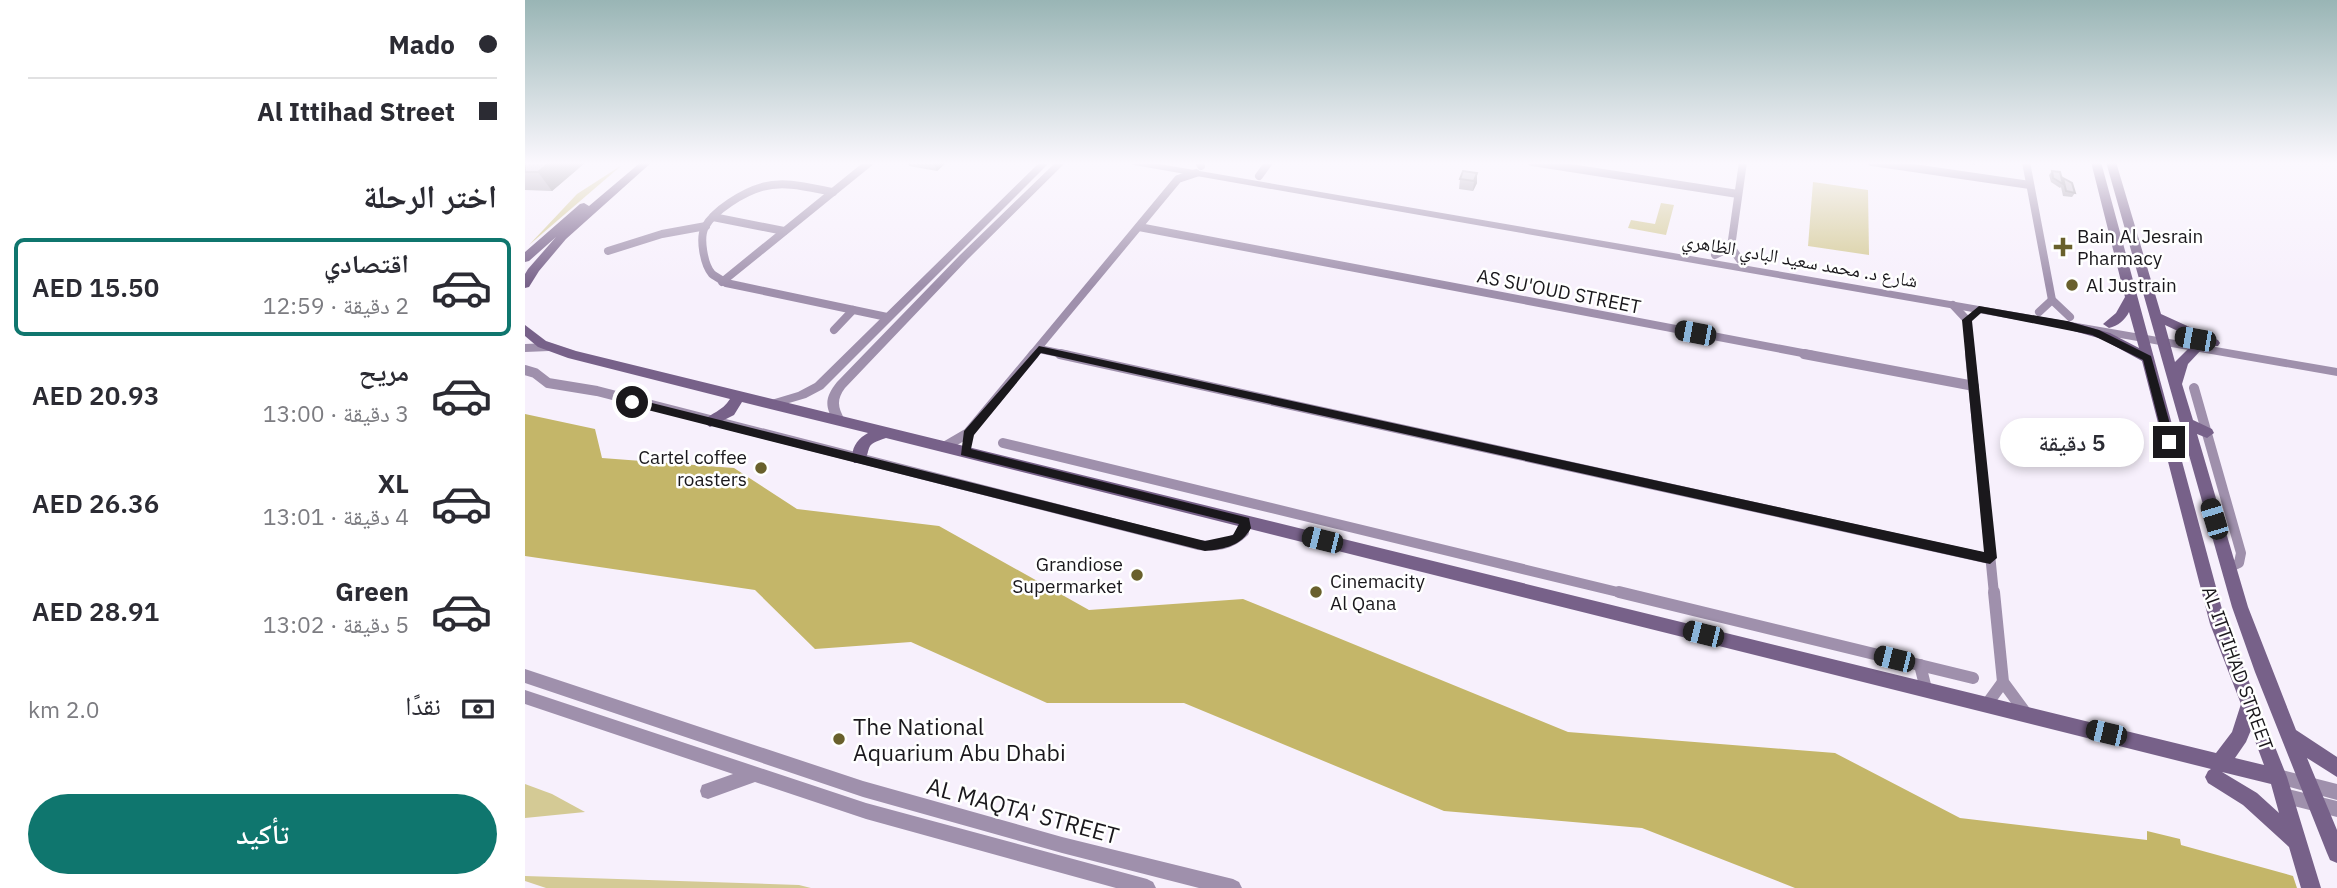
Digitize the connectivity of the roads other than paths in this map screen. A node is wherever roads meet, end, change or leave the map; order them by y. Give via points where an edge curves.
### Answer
1 (588, 203) edge
2 (601, 203) edge
3 (731, 203) edge
4 (819, 203) edge
5 (1003, 203) edge
6 (1019, 203) edge
7 (1155, 203) edge
8 (1398, 203) edge
9 (1404, 203) edge
10 (1737, 203) edge
11 (2034, 203) edge
12 (2106, 203) edge
13 (2123, 203) edge
14 (713, 217) junction
15 (706, 226) junction
16 (1139, 227) junction
17 (784, 231) junction
18 (1731, 247) junction
19 (608, 251) dead end
20 (1715, 255) junction
21 (525, 258) edge
22 (1740, 260) junction
23 (722, 282) junction
24 (525, 284) edge
25 (1917, 294) junction
26 (2130, 299) junction
27 (2052, 300) junction
28 (1953, 304) junction
29 (1979, 309) junction
30 (853, 310) junction
31 (2039, 312) junction
32 (2155, 316) junction
33 (887, 317) junction
34 (1967, 320) junction
35 (2069, 321) junction
36 (2109, 324) junction
37 (525, 329) edge
38 (834, 330) dead end
39 (2140, 333) junction
40 (2161, 337) junction
41 (2214, 343) junction
42 (550, 347) junction
43 (525, 348) edge
44 (2197, 348) junction
45 (1039, 349) junction
46 (2147, 358) junction
47 (525, 370) edge
48 (2336, 370) edge
49 (1974, 386) junction
50 (2194, 387) dead end
51 (2175, 388) junction
52 (739, 396) junction
53 (772, 404) junction
54 (839, 420) junction
55 (710, 422) junction
56 (2185, 422) junction
57 (886, 432) junction
58 (968, 433) junction
59 (2207, 433) junction
60 (1003, 443) dead end
61 (944, 447) junction
62 (965, 452) junction
63 (1052, 454) junction
64 (859, 459) junction
65 (1040, 471) junction
66 (1245, 521) junction
67 (1362, 530) junction
68 (1353, 548) junction
69 (1990, 558) junction
70 (2228, 568) junction
71 (1920, 665) junction
72 (525, 676) edge
73 (1973, 678) dead end
74 (2003, 682) junction
75 (1926, 689) junction
76 (525, 697) edge
77 (2249, 703) junction
78 (1987, 704) junction
79 (2028, 715) junction
80 (2291, 737) junction
81 (2337, 768) edge
82 (2217, 769) junction
83 (754, 775) junction
84 (2310, 785) junction
85 (2281, 786) junction
86 (708, 791) dead end
87 (2337, 792) edge
88 (2327, 807) edge
89 (2298, 843) junction
90 (2337, 853) edge
91 (1101, 855) junction
92 (1099, 879) edge
93 (2310, 886) edge
94 (1147, 888) edge
95 (1233, 888) edge

1 - 21 main road
2 - 24 main road via 553,247
3 - 14 street
4 - 17 street
5 - 33 street
6 - 54 street via 841,385 831,402
7 - 16 street
8 - 25 street, شارع د. محمد سعيد البادي الظاهري
9 - 20 street, شارع د. محمد سعيد البادي الظاهري
10 - 18 street
11 - 27 street
12 - 26 main road, AL ITTIHAD STREET
13 - 32 main road, AL ITTIHAD STREET
14 - 15 street
14 - 17 street
15 - 19 street
15 - 23 street via 702,238 711,273
16 - 45 street
16 - 49 street, AS SU'OUD STREET
17 - 23 street
18 - 20 street
18 - 22 street
20 - 22 street, شارع د. محمد سعيد البادي الظاهري
22 - 25 street, شارع د. محمد سعيد البادي الظاهري
23 - 30 street
25 - 28 street, شارع د. محمد سعيد البادي الظاهري
25 - 31 street, شارع د. محمد سعيد البادي الظاهري
26 - 36 main road via 2121,316
26 - 39 main road, AL ITTIHAD STREET
27 - 31 street
27 - 35 street
28 - 29 street, شارع د. محمد سعيد البادي الظاهري
28 - 34 street
29 - 34 street
29 - 35 street, شارع د. محمد سعيد البادي الظاهري
30 - 33 street
30 - 38 street
31 - 35 street, شارع د. محمد سعيد البادي الظاهري
32 - 40 main road, AL ITTIHAD STREET
32 - 41 main road
33 - 53 street via 819,386
34 - 49 street
35 - 36 street, شارع د. محمد سعيد البادي الظاهري
35 - 39 street, شارع د. محمد سعيد البادي الظاهري
35 - 46 main road
36 - 39 street, شارع د. محمد سعيد البادي الظاهري
37 - 42 main road
39 - 40 street, شارع د. محمد سعيد البادي الظاهري
39 - 46 main road, AL ITTIHAD STREET
40 - 41 street, شارع د. محمد سعيد البادي الظاهري
40 - 44 street, شارع د. محمد سعيد البادي الظاهري
40 - 51 main road, AL ITTIHAD STREET
41 - 48 street, شارع د. محمد سعيد البادي الظاهري
42 - 43 street
42 - 52 main road
44 - 48 street, شارع د. محمد سعيد البادي الظاهري
44 - 51 main road via 2182,362
45 - 58 street
45 - 69 street
46 - 77 main road, AL ITTIHAD STREET via 2218,624
47 - 55 street via 548,383 597,391
49 - 69 street
50 - 59 street
51 - 56 main road, AL ITTIHAD STREET
52 - 53 main road
52 - 55 main road via 729,412
53 - 54 main road
54 - 57 main road
55 - 64 street
56 - 59 main road
56 - 70 main road, AL ITTIHAD STREET
57 - 61 main road
57 - 64 main road via 864,441
58 - 61 street
58 - 62 street
59 - 70 street via 2241,553 2239,563
60 - 63 street
61 - 62 main road
62 - 65 main road
63 - 65 street
63 - 67 street
64 - 66 street via 1198,545 1233,541 1244,532
65 - 66 main road
66 - 68 main road
67 - 68 street
67 - 71 street
68 - 75 main road
69 - 74 street
70 - 80 main road, AL ITTIHAD STREET via 2263,672
71 - 73 street
71 - 75 street
72 - 91 street, AL MAQTA' STREET via 812,773
74 - 78 street
74 - 79 street
75 - 78 main road
76 - 83 street
77 - 82 main road via 2240,736
77 - 85 main road, AL ITTIHAD STREET
78 - 79 main road
79 - 82 main road
80 - 81 main road
80 - 84 main road, AL ITTIHAD STREET
82 - 85 main road
82 - 89 main road
83 - 86 street
83 - 92 street
84 - 85 street
84 - 87 street
84 - 88 main road, AL ITTIHAD STREET
85 - 88 street
85 - 89 main road, AL ITTIHAD STREET
88 - 90 main road, AL ITTIHAD STREET
89 - 93 main road, AL ITTIHAD STREET
91 - 92 street
91 - 95 street, AL MAQTA' STREET
92 - 94 street

